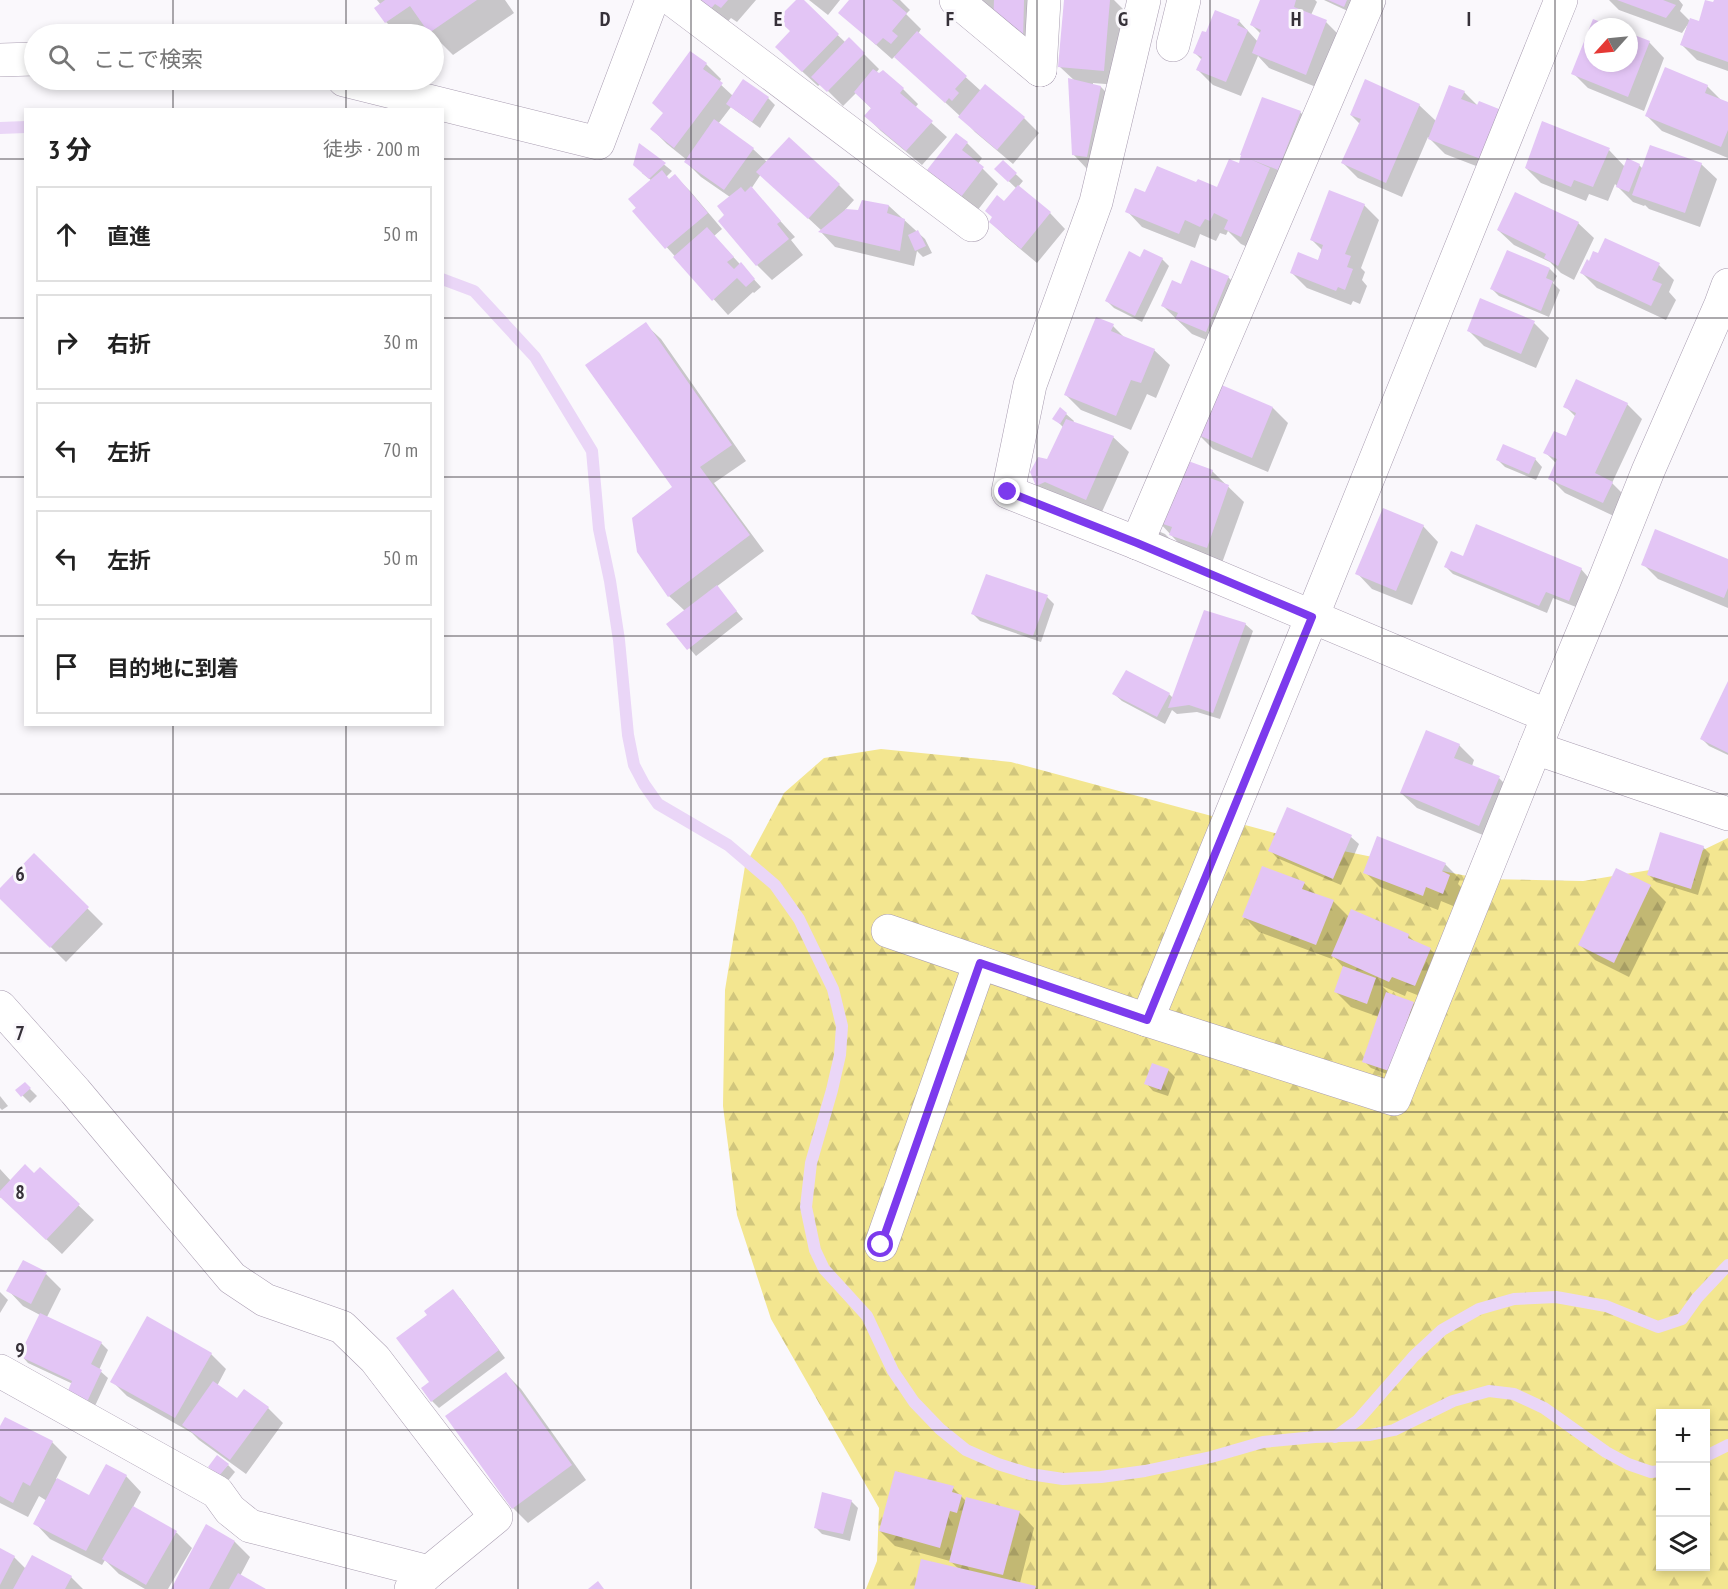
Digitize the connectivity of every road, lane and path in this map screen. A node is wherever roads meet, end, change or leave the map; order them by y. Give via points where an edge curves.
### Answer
1 (652, 0) edge
2 (673, 0) edge
3 (956, 0) edge
4 (1044, 0) edge
5 (1143, 0) edge
6 (1184, 0) edge
7 (1369, 0) edge
8 (1561, 0) edge
9 (1173, 45) dead end
10 (24, 59) edge
11 (0, 60) edge
12 (384, 90) edge
13 (972, 225) dead end
14 (1728, 285) edge
15 (1137, 543) junction
16 (1312, 617) junction
17 (1548, 716) junction
18 (1536, 748) junction
19 (1728, 814) edge
20 (888, 931) dead end
21 (980, 963) junction
22 (0, 1007) edge
23 (1147, 1020) junction
24 (881, 1245) dead end
25 (0, 1371) edge
26 (420, 1580) edge

1 - 12 street via 598,143
2 - 13 street
3 - 4 street via 1040,70
5 - 15 street via 1096,202 1030,385 1008,492
6 - 9 street
7 - 15 street
8 - 16 street
10 - 11 street
14 - 17 street
15 - 16 street
16 - 17 street
16 - 23 street
17 - 18 street
18 - 19 street
18 - 23 street via 1394,1099
20 - 21 street
21 - 23 street
21 - 24 street
22 - 26 street via 232,1278 265,1300 342,1327 375,1359 496,1517
25 - 26 street via 217,1492 250,1526

